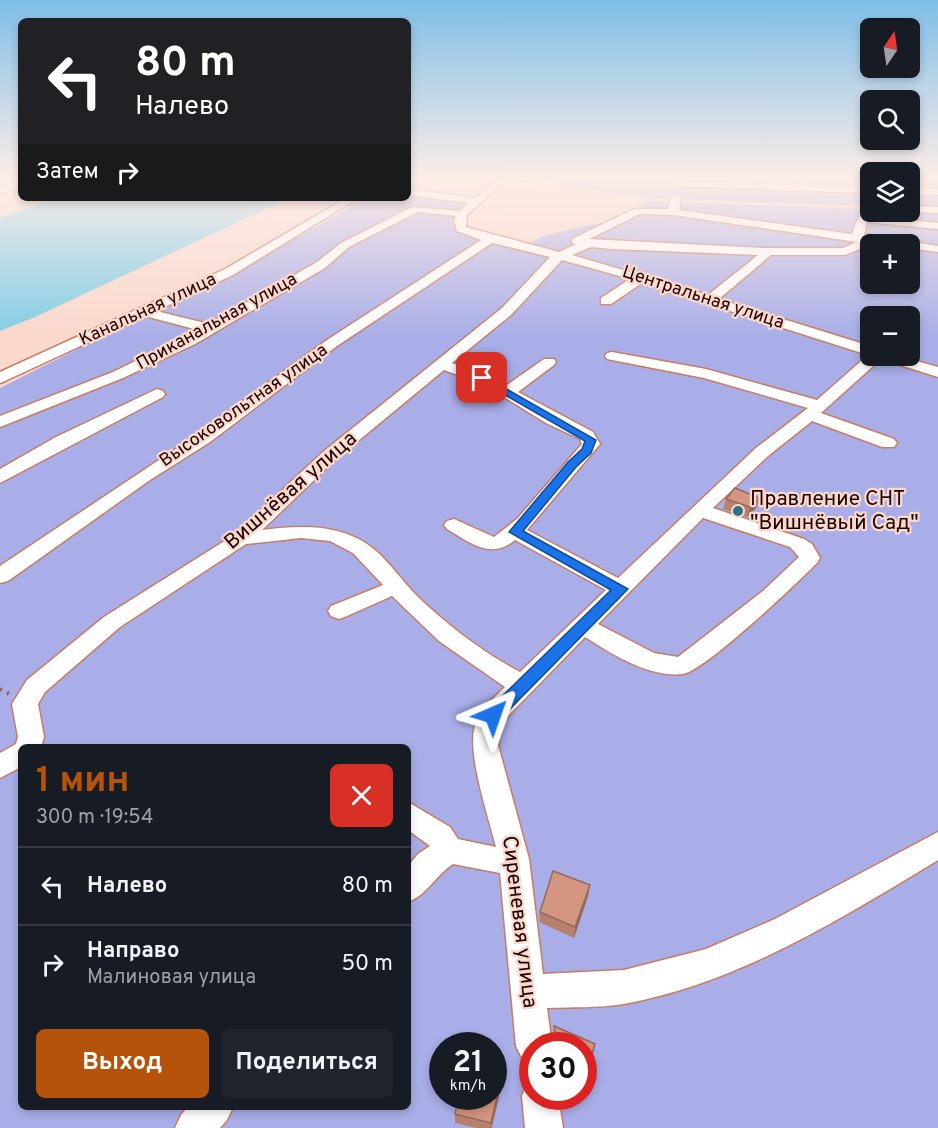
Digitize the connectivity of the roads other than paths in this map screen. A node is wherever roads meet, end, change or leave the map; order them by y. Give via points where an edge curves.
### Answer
1 (299, 231) edge
2 (377, 231) edge
3 (467, 231) edge
4 (605, 231) edge
5 (793, 231) edge
6 (531, 236) dead end
7 (490, 239) junction
8 (860, 240) edge
9 (860, 241) edge
10 (510, 243) junction
11 (576, 247) junction
12 (920, 247) edge
13 (938, 249) edge
14 (765, 252) junction
15 (640, 278) junction
16 (710, 300) junction
17 (606, 301) dead end
18 (146, 312) junction
19 (210, 329) junction
20 (860, 348) edge
21 (612, 356) dead end
22 (549, 362) dead end
23 (440, 364) junction
24 (865, 366) edge
25 (918, 366) edge
26 (938, 372) edge
27 (0, 378) edge
28 (507, 392) junction
29 (157, 394) dead end
30 (814, 410) junction
31 (0, 422) edge
32 (888, 442) dead end
33 (0, 477) edge
34 (700, 510) junction
35 (454, 525) dead end
36 (516, 532) junction
37 (241, 539) junction
38 (0, 576) edge
39 (397, 588) junction
40 (621, 589) junction
41 (339, 611) dead end
42 (583, 625) junction
43 (522, 685) junction
44 (28, 744) edge
45 (18, 755) edge
46 (0, 767) edge
47 (411, 816) edge
48 (938, 845) edge
49 (449, 850) junction
50 (514, 859) junction
51 (411, 884) edge
52 (528, 992) junction
53 (532, 1032) edge
54 (211, 1110) edge
55 (542, 1110) edge
56 (195, 1128) edge
57 (544, 1128) edge

1 - 18 street, Канальная улица via 253,259
2 - 19 street, Приканальная улица via 345,245 321,265
3 - 7 street, Центральная улица
4 - 11 street, Вишнёвая улица
5 - 8 street, Вишнёвая улица
6 - 10 street
7 - 10 street, Центральная улица
7 - 38 street, Высоковольтная улица via 332,343 204,438
9 - 14 street via 845,251
10 - 11 street, Центральная улица
11 - 14 street
11 - 15 street, Центральная улица
11 - 23 street, Вишнёвая улица via 553,261 507,311
12 - 13 street, Вишнёвая улица
14 - 16 street via 765,256
15 - 16 street, Центральная улица
15 - 17 street
16 - 20 street, Центральная улица
18 - 19 street
18 - 27 street, Канальная улица
19 - 31 street, Приканальная улица via 139,366
21 - 30 street via 705,374
22 - 28 street
23 - 28 street via 482,378
23 - 37 street, Вишнёвая улица via 329,456
24 - 30 street, Сиреневая улица
25 - 26 street
28 - 36 street via 587,436 591,444
29 - 33 street
30 - 32 street
30 - 34 street, Сиреневая улица
34 - 40 street, Сиреневая улица
34 - 42 street via 796,543 805,548 810,558 771,596 684,665 655,662
35 - 36 street via 487,544
36 - 40 street
37 - 39 street via 312,533 336,537 366,552
37 - 44 street, Вишнёвая улица via 112,622 36,686 25,704 31,737
39 - 41 street
39 - 43 street via 457,642
40 - 42 street, Сиреневая улица
42 - 43 street, Сиреневая улица
43 - 50 street, Сиреневая улица via 493,715 485,736
45 - 46 street
47 - 49 street via 440,836
48 - 52 street via 801,923 725,957 623,988
49 - 50 street via 495,860
49 - 51 street via 429,863
50 - 52 street, Сиреневая улица
52 - 53 street, Сиреневая улица
54 - 56 street
55 - 57 street

